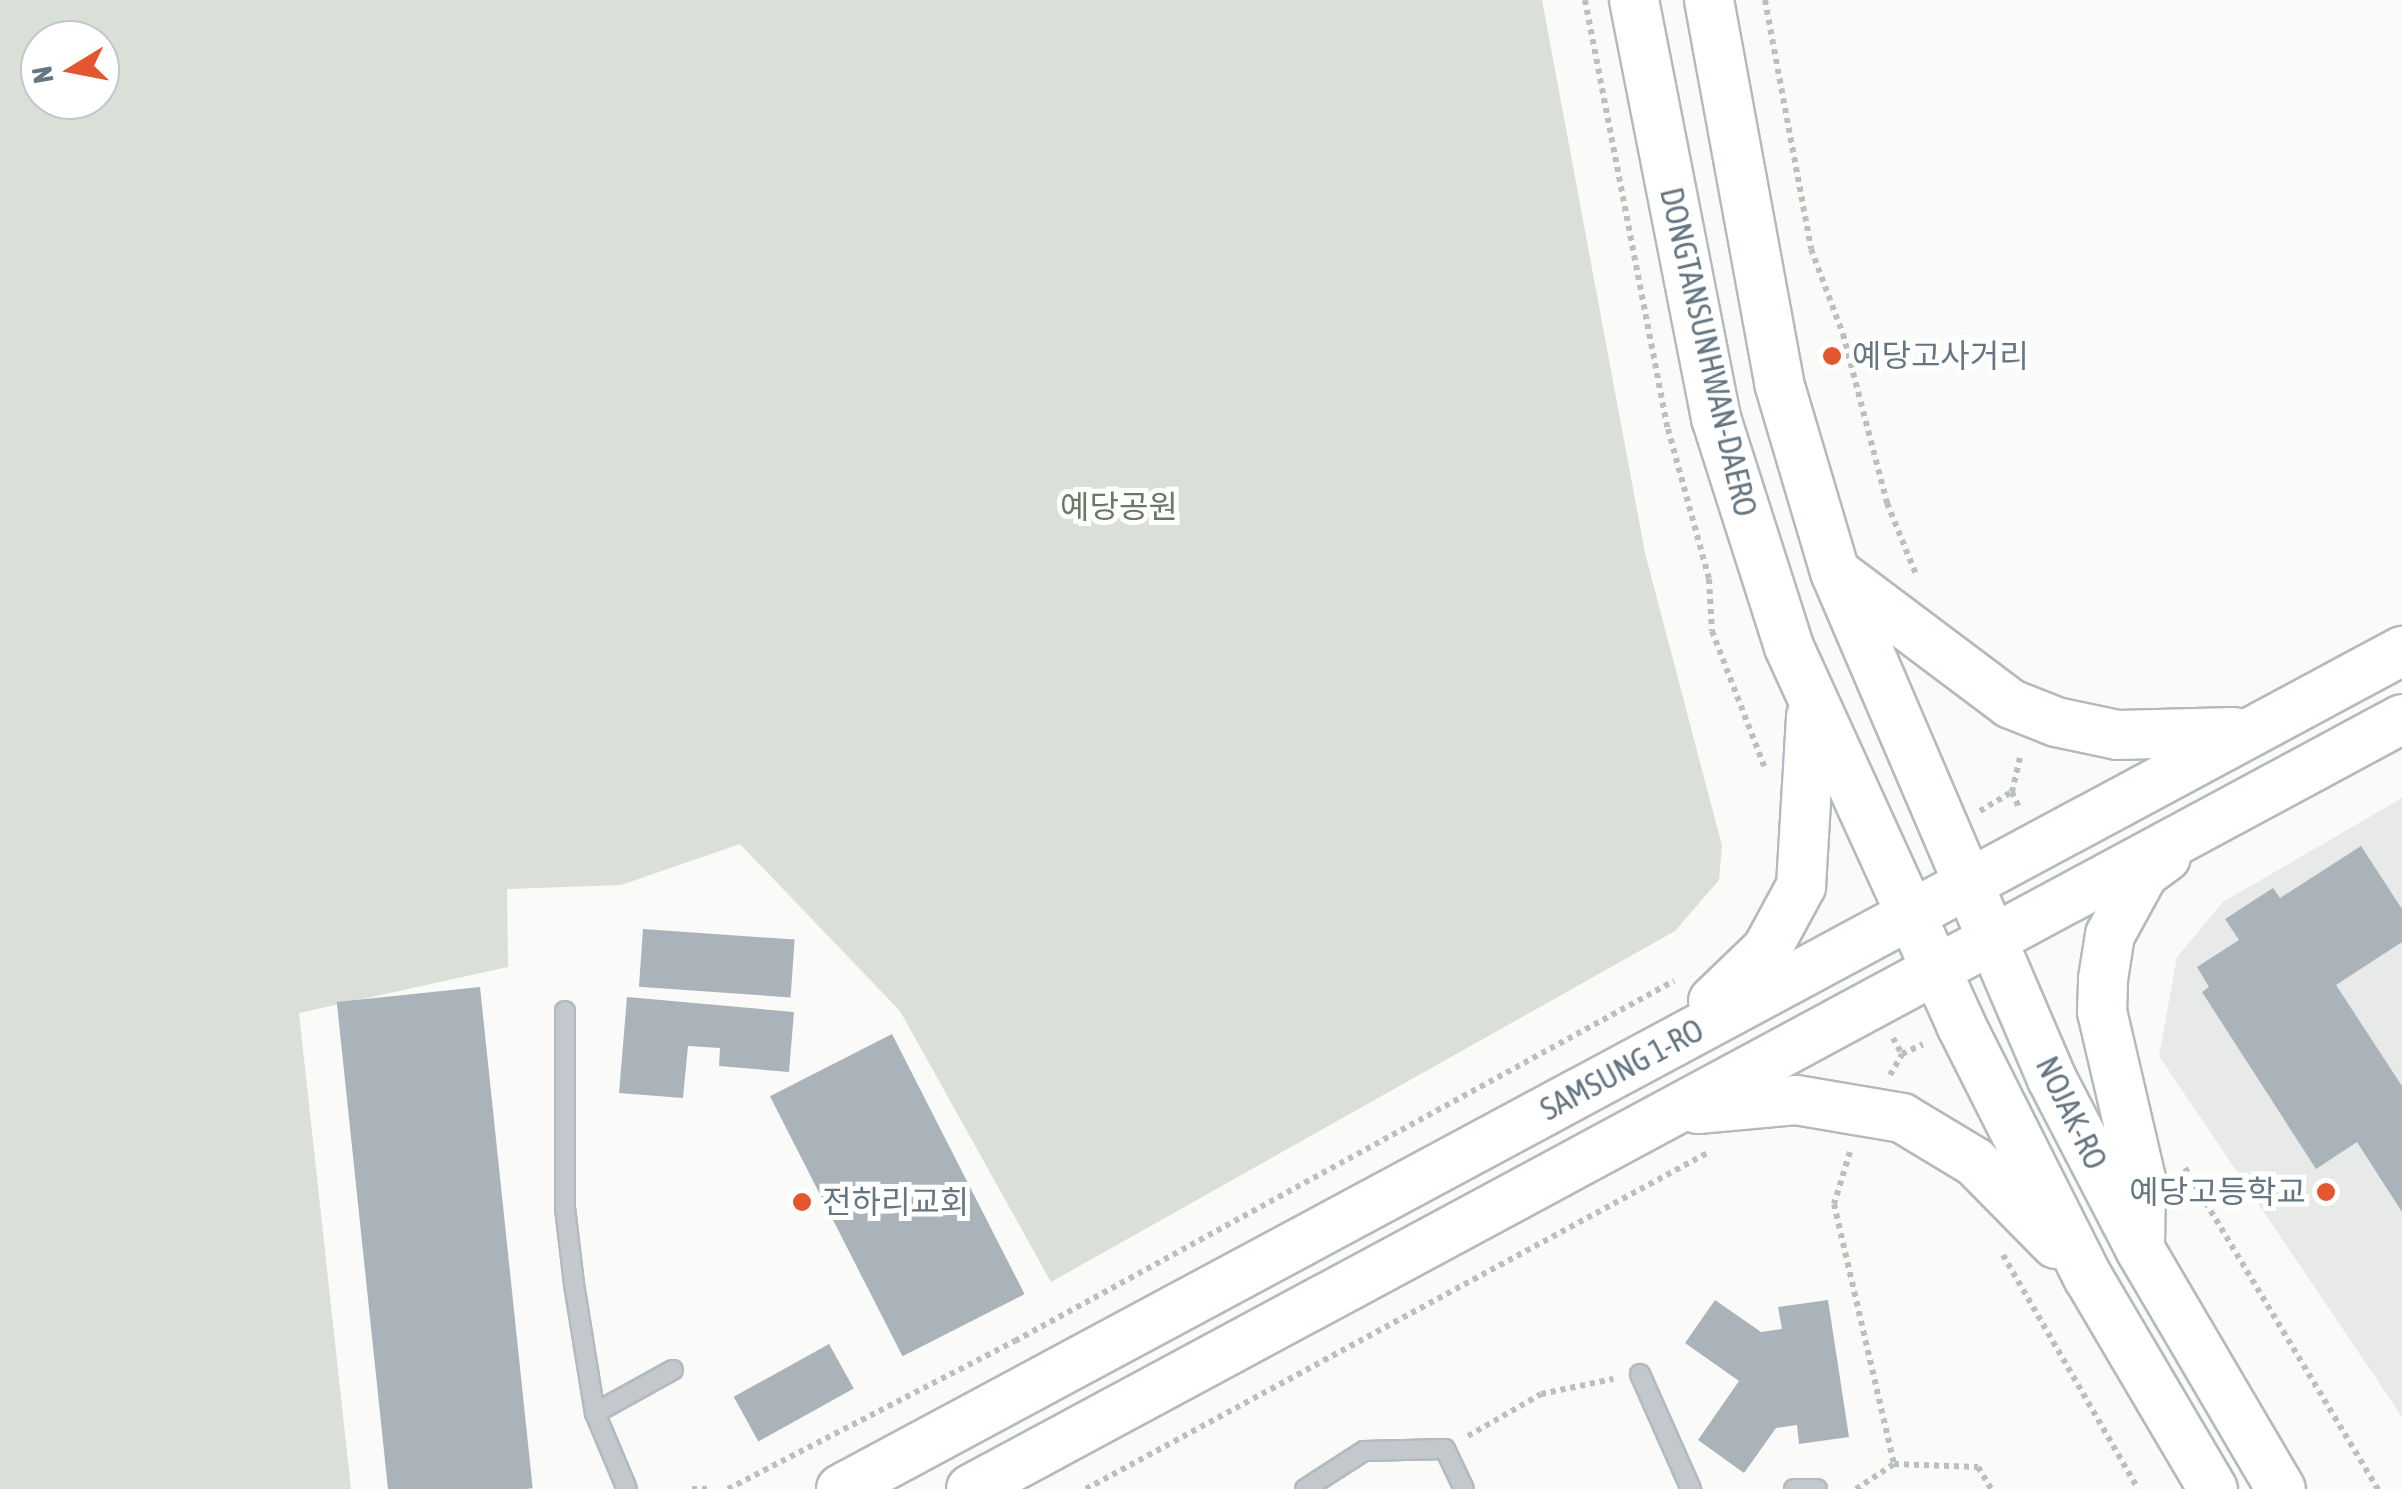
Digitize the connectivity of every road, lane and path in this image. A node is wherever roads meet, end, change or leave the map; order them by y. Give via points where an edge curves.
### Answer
1 (1634, 0) edge
2 (1709, 0) edge
3 (1765, 0) edge
4 (1835, 572) junction
5 (1926, 592) dead end
6 (2402, 651) edge
7 (1812, 702) junction
8 (2402, 720) edge
9 (2252, 730) junction
10 (1914, 758) junction
11 (1764, 768) dead end
12 (1848, 783) junction
13 (1768, 784) dead end
14 (2221, 817) junction
15 (1967, 884) junction
16 (1910, 915) junction
17 (1990, 940) junction
18 (1935, 970) junction
19 (1680, 976) dead end
20 (565, 1011) dead end
21 (1641, 1060) junction
22 (1670, 1113) junction
23 (1854, 1137) dead end
24 (2082, 1137) junction
25 (1726, 1143) dead end
26 (2182, 1162) dead end
27 (2030, 1163) junction
28 (1999, 1248) dead end
29 (2140, 1248) junction
30 (2088, 1276) junction
31 (673, 1370) dead end
32 (1640, 1374) joint
33 (595, 1413) junction
34 (1445, 1448) junction
35 (1894, 1464) junction
36 (694, 1488) edge
37 (627, 1489) edge
38 (710, 1489) edge
39 (728, 1489) edge
40 (841, 1489) edge
41 (971, 1489) edge
42 (1086, 1489) edge
43 (1305, 1489) edge
44 (1464, 1489) edge
45 (1691, 1489) edge
46 (1794, 1489) edge
47 (1817, 1489) edge
48 (1856, 1489) edge
49 (1991, 1489) edge
50 (2138, 1489) edge
51 (2213, 1489) edge
52 (2281, 1489) edge
53 (2378, 1489) edge

1 - 7 street, DONGTANSUNHWAN-DAERO via 1716,418 1752,546
2 - 4 street, DONGTANSUNHWAN-DAERO via 1779,383
3 - 5 path via 1811,249 1843,334 1887,503
4 - 9 street via 2010,704 2056,722 2118,735
4 - 10 street, DONGTANSUNHWAN-DAERO
6 - 9 street, SAMSUNG 1-RO
7 - 12 street, DONGTANSUNHWAN-DAERO
7 - 21 street via 1801,886 1767,949
8 - 14 street, SAMSUNG 1-RO
9 - 15 street, SAMSUNG 1-RO
10 - 12 street via 1912,780 1898,796 1876,797
10 - 15 street, DONGTANSUNHWAN-DAERO
11 - 13 path
12 - 16 street, DONGTANSUNHWAN-DAERO
14 - 17 street, SAMSUNG 1-RO
14 - 29 street via 2144,872 2110,934 2102,1012 2141,1179
15 - 16 street, SAMSUNG 1-RO
15 - 17 street, NOJAK-RO
16 - 18 street, NOJAK-RO
16 - 21 street, SAMSUNG 1-RO
17 - 18 street, SAMSUNG 1-RO
17 - 24 street, NOJAK-RO
18 - 22 street, SAMSUNG 1-RO
18 - 27 street, NOJAK-RO
19 - 39 path via 1016,1341
20 - 33 lane via 565,1208
21 - 40 street, SAMSUNG 1-RO
22 - 30 street via 1796,1100 1902,1118 1975,1162
22 - 41 street, SAMSUNG 1-RO
23 - 35 path via 1834,1204
24 - 27 street via 2048,1126
24 - 29 street, NOJAK-RO
25 - 42 path
26 - 53 path
27 - 30 street, NOJAK-RO
28 - 50 path
29 - 52 street, NOJAK-RO
30 - 51 street, NOJAK-RO
31 - 33 lane
32 - 34 path via 1542,1394
32 - 45 lane
33 - 37 lane
34 - 43 lane via 1364,1451
34 - 44 lane
35 - 48 path
35 - 49 path via 1978,1468
36 - 38 path
46 - 47 lane

